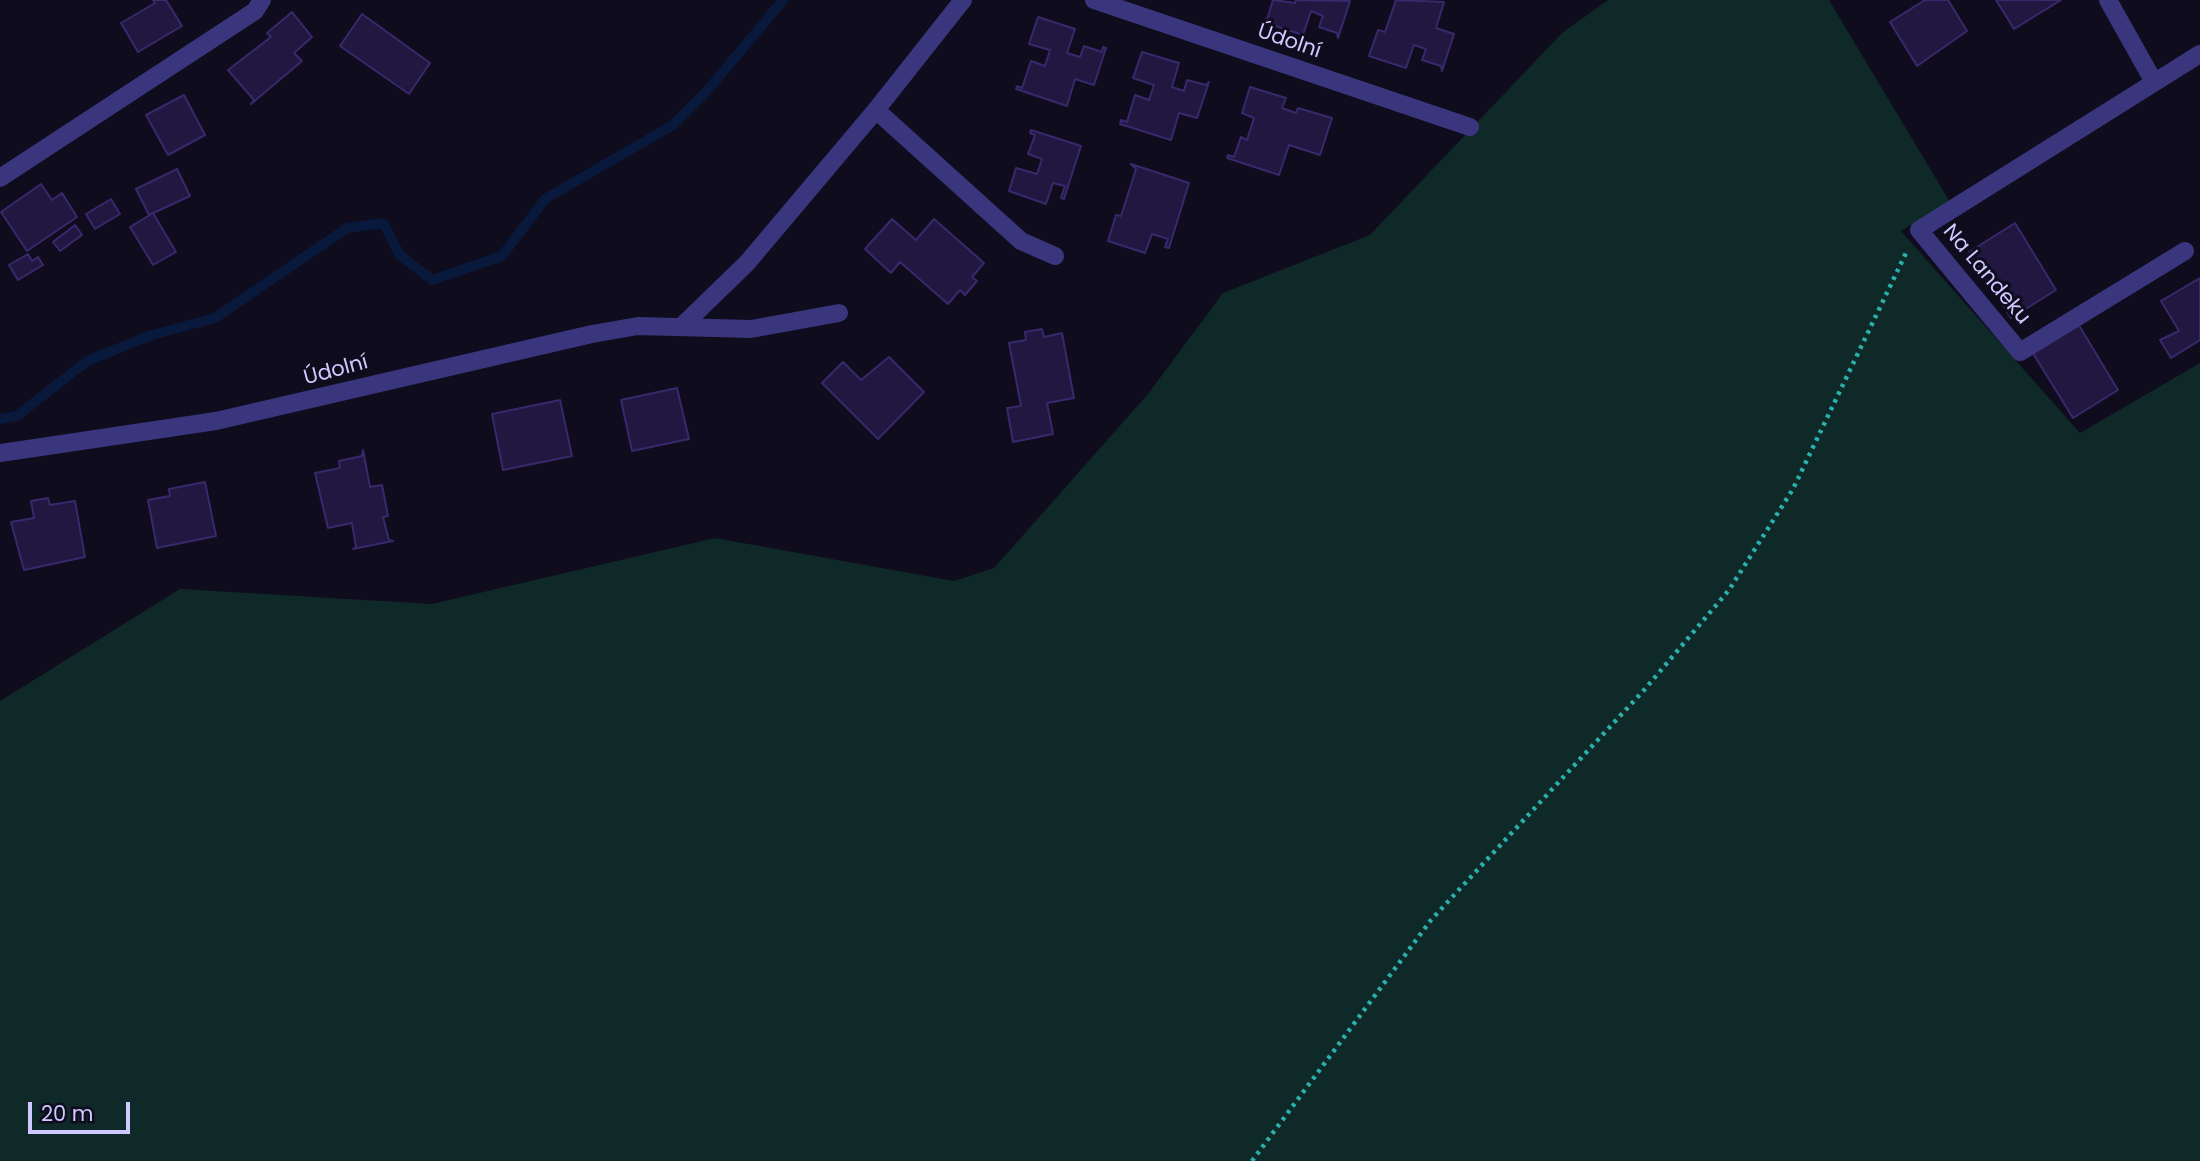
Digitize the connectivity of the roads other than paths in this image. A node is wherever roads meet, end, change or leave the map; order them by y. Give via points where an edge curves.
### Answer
1 (262, 0) edge
2 (963, 0) edge
3 (1094, 0) edge
4 (2108, 0) edge
5 (2200, 54) edge
6 (2154, 82) junction
7 (876, 110) junction
8 (1470, 127) dead end
9 (0, 178) edge
10 (2185, 251) dead end
11 (1055, 256) dead end
12 (839, 313) dead end
13 (682, 326) junction
14 (0, 453) edge

1 - 9 street via 255,11
2 - 7 street
3 - 8 street, Údolní
4 - 6 street
5 - 6 street, Na Landeku
6 - 10 street, Na Landeku via 1919,230 2020,352
7 - 11 street via 1021,242
7 - 13 street via 747,263
12 - 13 street, Údolní via 751,329
13 - 14 street, Údolní via 638,326 592,334 216,421

